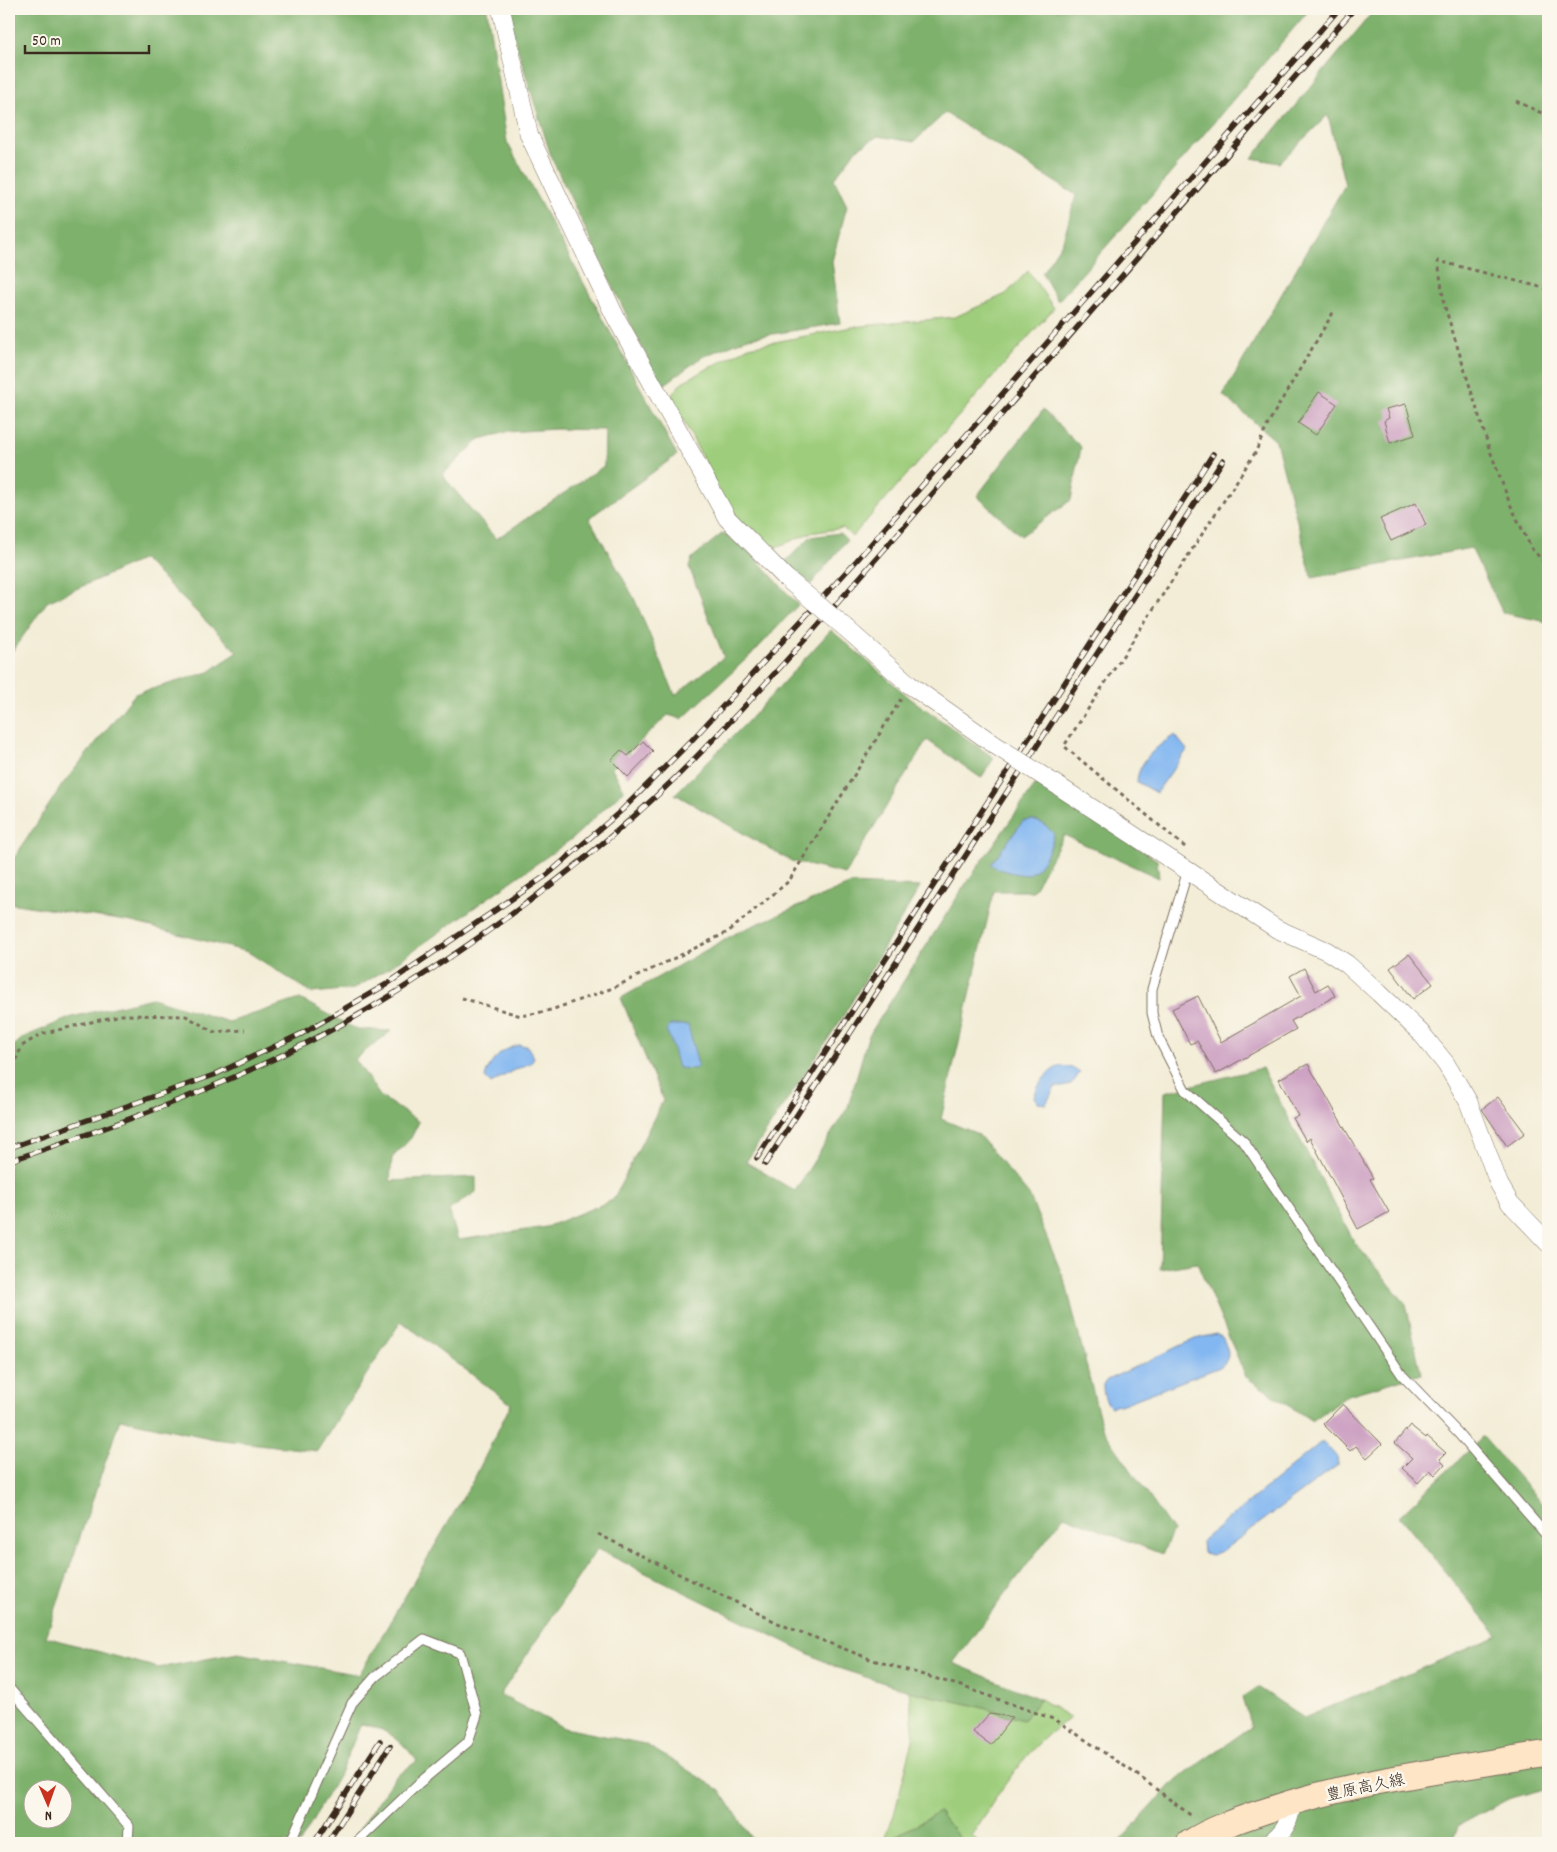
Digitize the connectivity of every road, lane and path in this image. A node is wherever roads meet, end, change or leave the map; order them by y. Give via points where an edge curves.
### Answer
1 (501, 9) edge
2 (1516, 101) dead end
3 (1548, 116) edge
4 (1548, 289) edge
5 (1334, 311) dead end
6 (1548, 566) edge
7 (910, 686) junction
8 (1190, 851) dead end
9 (1188, 870) junction
10 (462, 998) dead end
11 (245, 1030) dead end
12 (9, 1075) edge
13 (1548, 1243) edge
14 (598, 1534) dead end
15 (1548, 1537) edge
16 (9, 1688) edge
17 (1548, 1753) edge
18 (1292, 1802) junction
19 (1210, 1830) junction
20 (128, 1843) edge
21 (290, 1843) edge
22 (356, 1843) edge
23 (1189, 1843) edge
24 (1269, 1843) edge

1 - 7 street, bridge via 529,134 615,316 727,518 786,578
2 - 3 path
4 - 6 path via 1438,261 1444,304 1489,448 1531,548
5 - 8 path via 1270,420 1255,453 1064,746
7 - 9 street, bridge
7 - 10 path via 789,881 728,932 613,988 551,1010 521,1016
9 - 13 street via 1278,929 1328,951 1347,964 1421,1033 1446,1064 1468,1101 1510,1203
9 - 15 lane via 1152,989 1152,1013 1158,1037 1185,1090 1244,1142 1402,1375 1458,1433
11 - 12 path via 214,1032 186,1016 120,1015 41,1034 22,1046
14 - 19 path via 782,1625 873,1660 961,1686 1056,1720 1136,1774
16 - 20 lane via 129,1826
17 - 18 main road, 豊原高久線 via 1378,1782
18 - 19 main road, 豊原高久線
18 - 24 street via 1291,1818 1285,1830
19 - 23 main road, 豊原高久線
21 - 22 lane via 352,1704 363,1690 424,1639 460,1653 477,1715 468,1742

